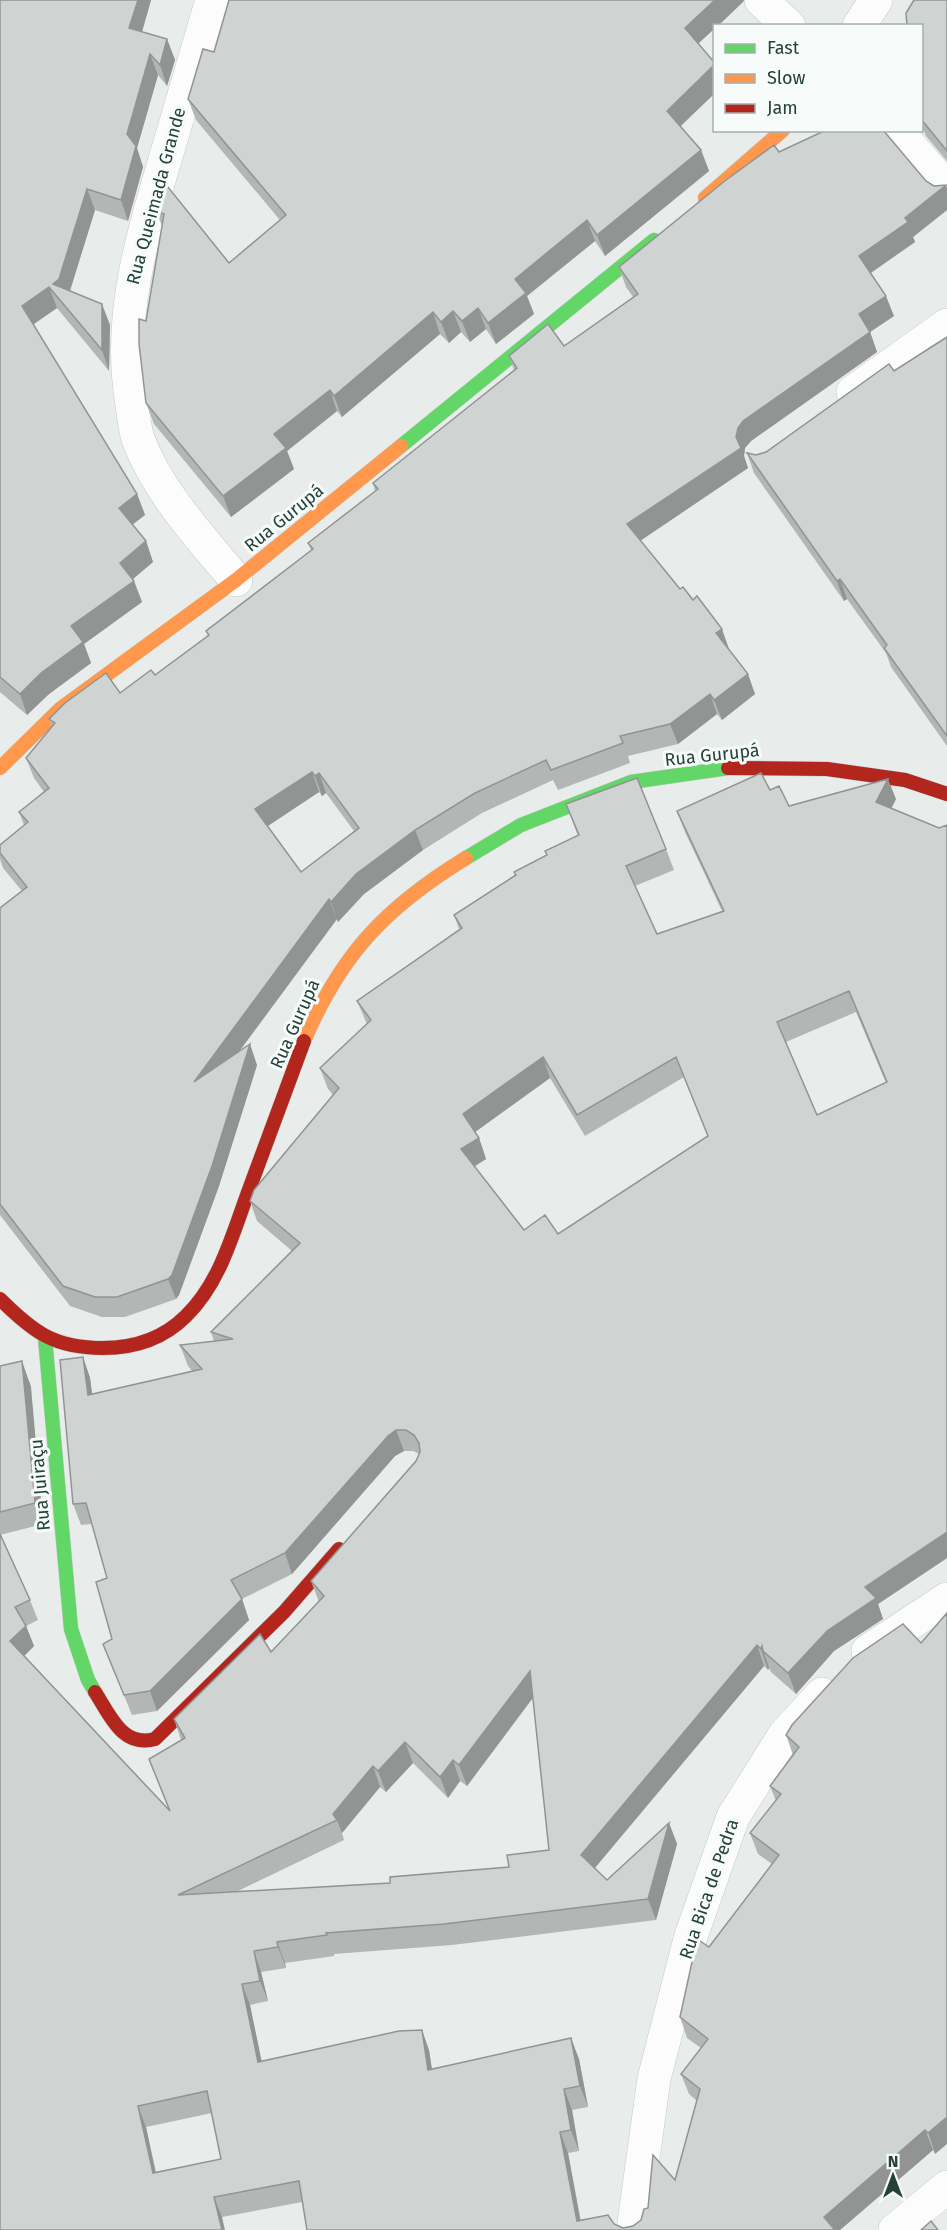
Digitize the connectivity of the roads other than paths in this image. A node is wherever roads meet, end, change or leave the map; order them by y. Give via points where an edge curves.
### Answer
1 (212, 0) edge
2 (761, 0) edge
3 (876, 0) edge
4 (787, 24) edge
5 (860, 24) edge
6 (781, 132) edge
7 (898, 132) edge
8 (947, 188) edge
9 (690, 210) edge
10 (662, 233) edge
11 (947, 325) edge
12 (830, 408) edge
13 (236, 580) junction
14 (0, 768) edge
15 (947, 794) edge
16 (0, 1299) edge
17 (45, 1338) junction
18 (346, 1541) edge
19 (947, 1599) edge
20 (947, 2187) edge
21 (633, 2230) edge
22 (895, 2230) edge

1 - 13 street, Rua Queimada Grande via 148,217 129,296 126,337 137,436 148,462 168,495
2 - 4 street
3 - 5 street
6 - 9 street
7 - 8 street
10 - 13 street, Rua Gurupá
11 - 12 street
13 - 14 street, Rua Gurupá via 60,709
15 - 17 street, Rua Gurupá via 905,780 827,769 739,766 631,782 521,825 423,884 373,928 331,983 305,1039 220,1265 204,1297 156,1340 121,1349 85,1347
16 - 17 street, Rua Gurupá
17 - 18 street, Rua Juiraçu via 71,1629 88,1680 119,1730 131,1739 144,1742 156,1738 284,1612
19 - 21 street, Rua Bica de Pedra via 848,1664 785,1734 733,1816 690,1939 654,2079
20 - 22 street

